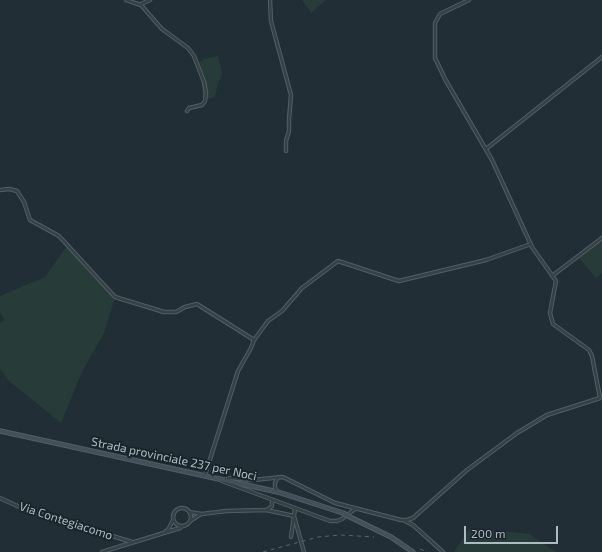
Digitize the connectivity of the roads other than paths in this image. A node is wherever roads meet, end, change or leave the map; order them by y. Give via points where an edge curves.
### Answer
1 (126, 0) edge
2 (150, 0) edge
3 (270, 0) edge
4 (470, 0) edge
5 (140, 4) junction
6 (602, 57) edge
7 (187, 111) dead end
8 (486, 149) junction
9 (286, 151) dead end
10 (0, 190) edge
11 (602, 238) edge
12 (531, 244) junction
13 (552, 276) junction
14 (254, 340) junction
15 (601, 398) edge
16 (0, 431) edge
17 (205, 475) junction
18 (278, 477) junction
19 (216, 478) junction
20 (225, 480) junction
21 (278, 492) junction
22 (0, 498) edge
23 (271, 499) junction
24 (294, 508) junction
25 (355, 509) junction
26 (266, 510) junction
27 (189, 512) junction
28 (202, 514) junction
29 (294, 516) junction
30 (173, 520) junction
31 (404, 520) junction
32 (190, 521) junction
33 (183, 526) junction
34 (164, 532) junction
35 (291, 537) dead end
36 (132, 542) junction
37 (102, 552) edge
38 (304, 552) edge
39 (413, 552) edge
40 (443, 552) edge

1 - 5 street
2 - 5 street
3 - 9 street via 271,21 291,95
4 - 8 street via 440,14 435,22 435,58
5 - 7 street via 162,30 188,48 200,69 206,93 205,101 202,105 189,108
6 - 8 street
8 - 12 street
10 - 14 street via 17,191 30,220 59,236 115,297 164,312 176,312 196,304
11 - 13 street
12 - 13 street
12 - 14 street via 486,260 399,281 338,261 302,288 282,311 268,321
13 - 15 street via 556,281 550,313 553,324 589,350
14 - 17 street via 238,371
15 - 31 street via 547,415 517,433 466,470 413,518
16 - 17 main road, Strada provinciale 237 per Noci
17 - 19 main road, Strada provinciale 237 per Noci
18 - 20 street
18 - 21 street via 275,483
18 - 25 street via 288,478 335,503
19 - 20 main road, Strada provinciale 237 per Noci
19 - 23 street
20 - 21 main road, Strada provinciale 237 per Noci
21 - 39 main road, Strada provinciale 237 per Noci, bridge via 350,516 391,537
22 - 36 street, Via Contegiacomo via 24,509
23 - 24 street
23 - 26 street via 272,506
24 - 25 street via 330,521 342,519
24 - 29 street
25 - 31 street
26 - 28 street
26 - 29 street
27 - 28 street
27 - 30 street via 182,508 177,509 173,514
27 - 32 street
28 - 32 street
29 - 35 street
29 - 38 street
30 - 33 street via 177,525
30 - 34 street
31 - 40 street
32 - 33 street
33 - 34 street
34 - 36 street
36 - 37 street

